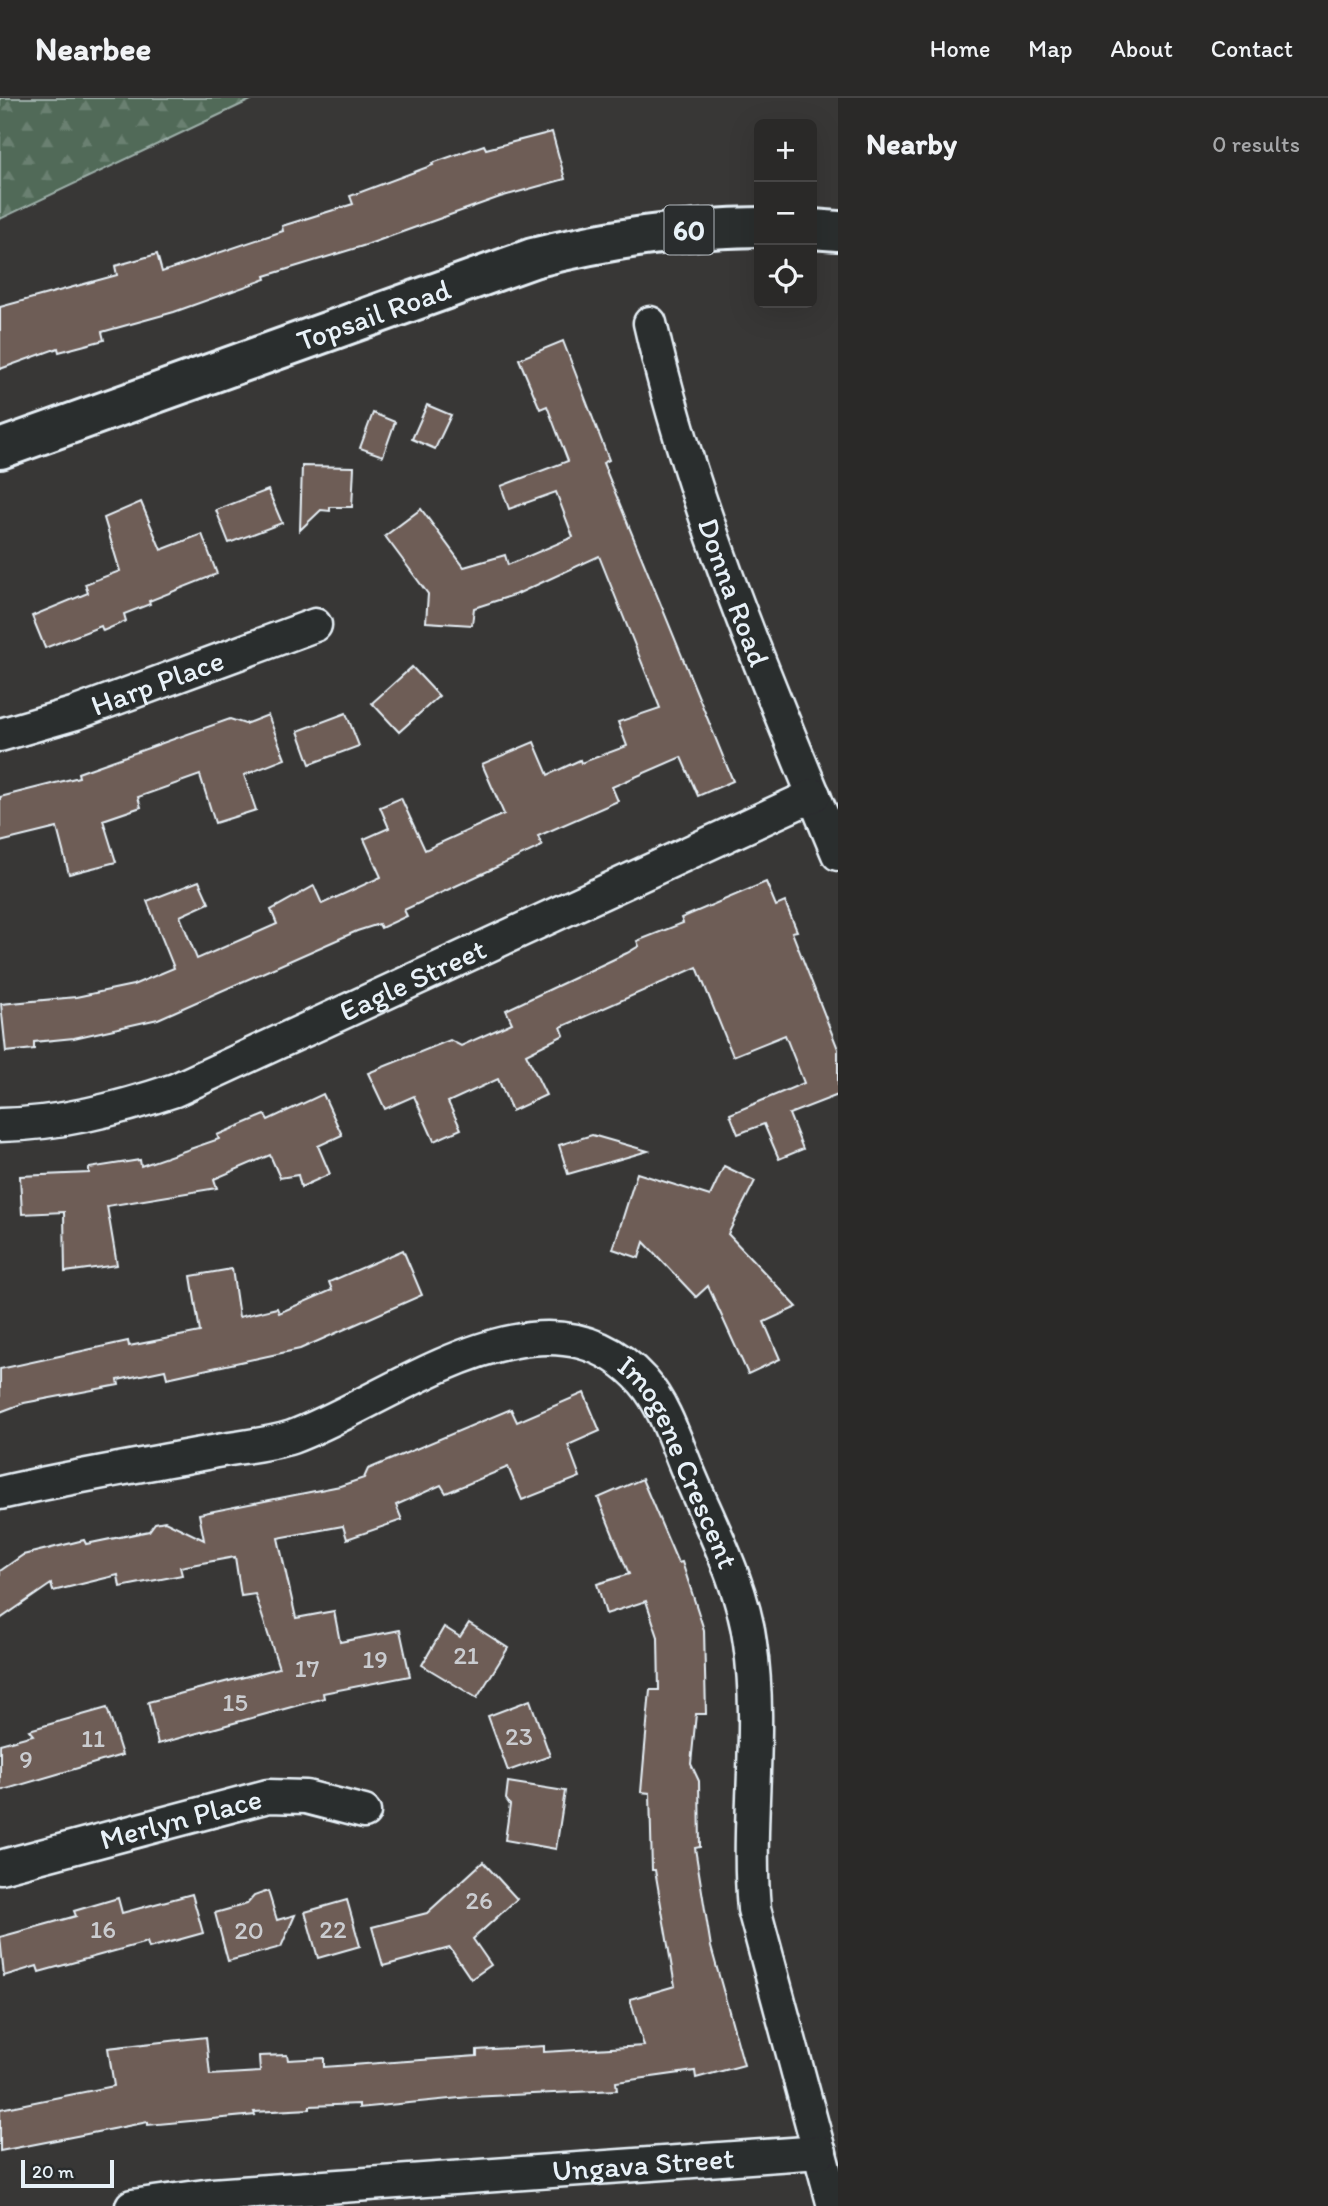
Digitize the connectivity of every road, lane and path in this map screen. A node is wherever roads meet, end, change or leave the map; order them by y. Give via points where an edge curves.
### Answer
1 (754, 227) edge
2 (817, 229) edge
3 (838, 231) edge
4 (650, 323) dead end
5 (0, 449) edge
6 (315, 625) dead end
7 (0, 735) edge
8 (814, 795) junction
9 (838, 854) edge
10 (0, 1125) edge
11 (0, 1493) edge
12 (364, 1812) dead end
13 (0, 1867) edge
14 (820, 2152) junction
15 (419, 2194) edge
16 (132, 2206) edge
17 (834, 2206) edge

1 - 5 main road, Topsail Road / 60 via 620,238 523,261
2 - 3 main road
4 - 8 street, Donna Road via 661,374 734,591
6 - 7 street, Harp Place via 76,713
8 - 9 street, Donna Road
8 - 10 street, Eagle Street via 186,1085 86,1115
11 - 14 street, Imogene Crescent via 290,1437 474,1350 525,1339 580,1342 632,1371 645,1383 667,1420 739,1593 754,1681 750,1865 754,1909
12 - 13 street, Merlyn Place via 306,1797 268,1796
14 - 15 street, Ungava Street
14 - 17 street, Imogene Crescent
15 - 16 street, Ungava Street via 212,2195

